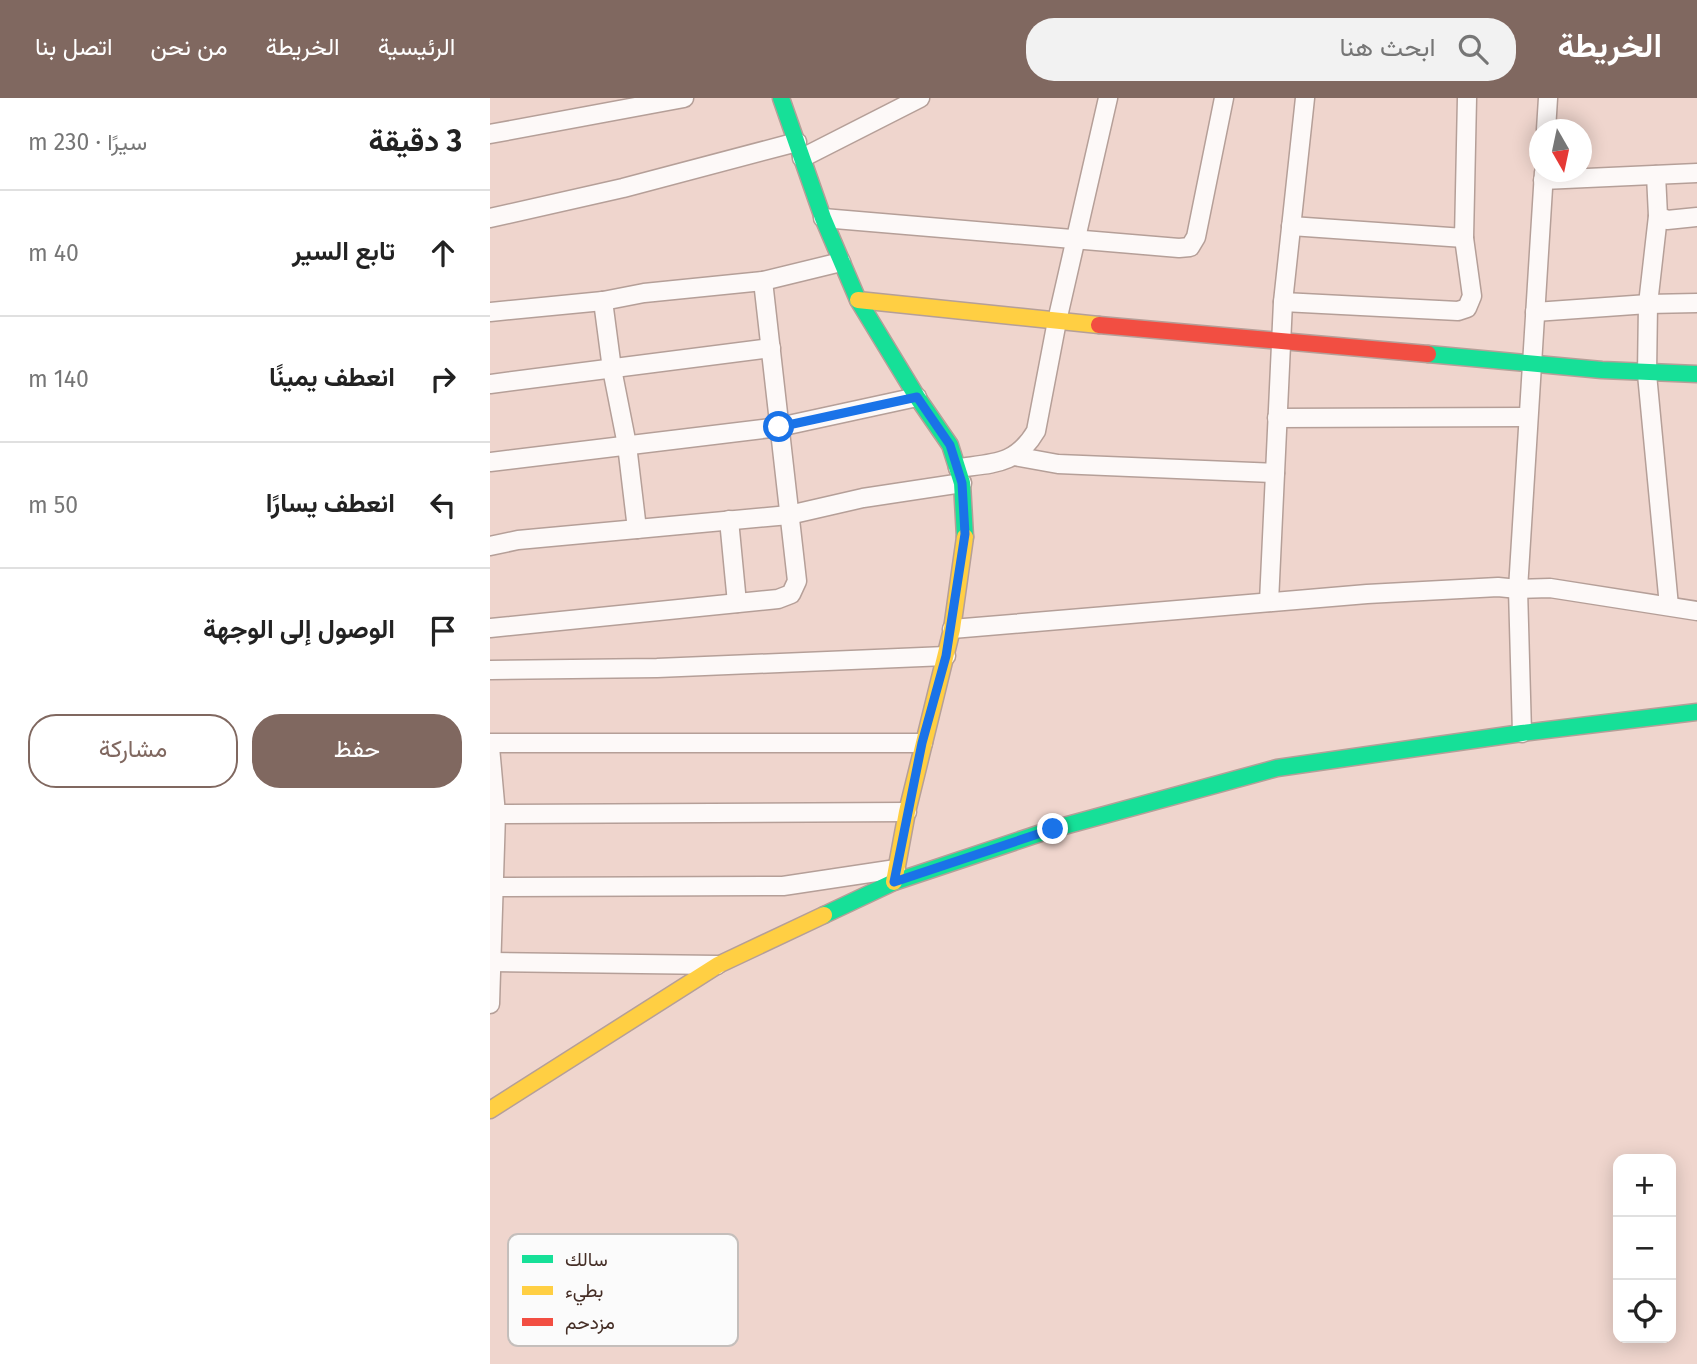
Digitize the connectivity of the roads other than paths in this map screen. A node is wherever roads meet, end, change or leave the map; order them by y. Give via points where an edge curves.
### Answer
1 (684, 98) edge
2 (781, 98) edge
3 (920, 98) edge
4 (1108, 98) edge
5 (1224, 98) edge
6 (1305, 98) edge
7 (1466, 98) edge
8 (1548, 98) edge
9 (1547, 119) edge
10 (490, 134) edge
11 (800, 150) junction
12 (1697, 173) edge
13 (1656, 175) junction
14 (1592, 176) edge
15 (1543, 182) edge
16 (1658, 216) junction
17 (1697, 217) edge
18 (490, 218) edge
19 (823, 218) junction
20 (1291, 226) junction
21 (1464, 238) junction
22 (1077, 239) junction
23 (841, 262) junction
24 (763, 281) junction
25 (858, 300) junction
26 (603, 301) junction
27 (1283, 302) junction
28 (1697, 303) edge
29 (1648, 304) junction
30 (490, 312) edge
31 (1535, 312) junction
32 (1057, 321) junction
33 (1280, 342) junction
34 (771, 348) junction
35 (1532, 362) junction
36 (612, 369) junction
37 (1647, 374) junction
38 (1697, 374) edge
39 (490, 384) edge
40 (917, 397) junction
41 (1528, 417) junction
42 (1277, 418) junction
43 (779, 427) junction
44 (627, 445) junction
45 (1014, 456) junction
46 (490, 462) edge
47 (1275, 473) junction
48 (960, 475) junction
49 (789, 514) junction
50 (729, 520) junction
51 (637, 529) junction
52 (490, 546) edge
53 (1518, 589) junction
54 (1269, 602) junction
55 (737, 603) junction
56 (1669, 606) junction
57 (1697, 611) edge
58 (490, 628) edge
59 (951, 629) junction
60 (946, 656) junction
61 (490, 670) edge
62 (1697, 712) edge
63 (1522, 733) junction
64 (922, 743) junction
65 (490, 745) edge
66 (906, 812) junction
67 (493, 814) edge
68 (895, 875) junction
69 (491, 887) edge
70 (491, 962) edge
71 (718, 965) junction
72 (490, 1004) edge
73 (490, 1110) edge

1 - 10 street
2 - 11 street
3 - 11 street
4 - 22 street
5 - 22 street via 1196,237 1190,247
6 - 20 street
7 - 21 street
8 - 9 street
11 - 18 street
11 - 19 street
12 - 13 street
13 - 14 street
13 - 16 street
15 - 31 street
16 - 17 street via 1667,220
16 - 29 street
19 - 22 street
19 - 23 street
20 - 21 street
20 - 27 street
21 - 27 street via 1472,296 1467,308
22 - 32 street
23 - 24 street
23 - 25 street
24 - 26 street
24 - 34 street
25 - 32 street
25 - 40 street
26 - 30 street
26 - 36 street
27 - 33 street
28 - 29 street
29 - 31 street
29 - 37 street
31 - 35 street
32 - 33 street
32 - 45 street via 1036,431
33 - 35 street
33 - 42 street
34 - 36 street
34 - 43 street
35 - 37 street
35 - 41 street
36 - 39 street
36 - 44 street
37 - 38 street
37 - 56 street
40 - 43 street
40 - 48 street via 950,445
41 - 42 street
41 - 53 street
42 - 47 street
43 - 44 street
43 - 49 street
44 - 46 street
44 - 51 street
45 - 47 street via 1058,464
45 - 48 street
47 - 54 street
48 - 49 street
48 - 59 street via 965,534
49 - 50 street
49 - 55 street via 796,588 785,597
50 - 51 street
50 - 55 street
51 - 52 street
53 - 54 street
53 - 56 street via 1550,588
53 - 63 street
54 - 59 street
55 - 58 street
56 - 57 street
59 - 60 street
60 - 61 street
60 - 64 street
62 - 63 street
63 - 68 street via 1277,768
64 - 65 street
64 - 66 street
65 - 67 street
66 - 67 street
66 - 68 street
67 - 69 street
68 - 69 street via 783,886
68 - 71 street
69 - 70 street
70 - 71 street
70 - 72 street
71 - 73 street

